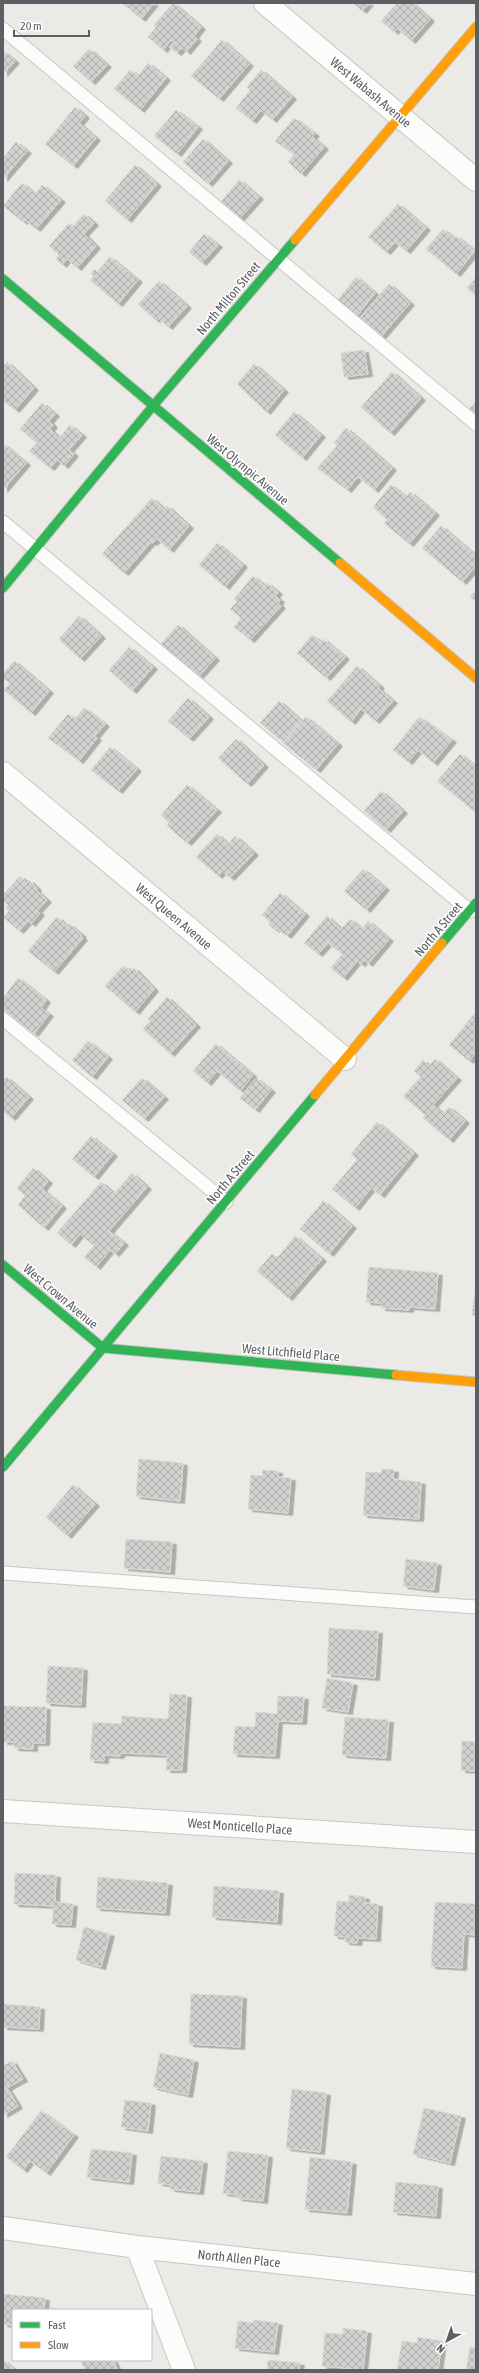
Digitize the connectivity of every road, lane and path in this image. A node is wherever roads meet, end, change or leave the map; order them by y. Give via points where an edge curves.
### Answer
1 (265, 3) edge
2 (476, 27) edge
3 (3, 29) edge
4 (400, 116) junction
5 (476, 180) edge
6 (278, 260) junction
7 (3, 279) edge
8 (153, 406) junction
9 (476, 424) edge
10 (3, 522) edge
11 (35, 549) junction
12 (3, 588) edge
13 (476, 678) edge
14 (3, 773) edge
15 (473, 907) edge
16 (3, 1019) edge
17 (345, 1059) junction
18 (226, 1202) junction
19 (3, 1265) edge
20 (103, 1348) junction
21 (476, 1382) edge
22 (3, 1466) edge
23 (3, 1574) edge
24 (476, 1607) edge
25 (3, 1811) edge
26 (476, 1842) edge
27 (3, 2228) edge
28 (137, 2247) junction
29 (476, 2284) edge
30 (184, 2370) edge

1 - 4 street, West Wabash Avenue
2 - 4 street, North Milton Street
3 - 6 lane
4 - 5 street, West Wabash Avenue
4 - 6 street, North Milton Street
6 - 8 street, North Milton Street
6 - 9 lane
7 - 8 street, West Olympic Avenue
8 - 11 street, North Milton Street
8 - 13 street, West Olympic Avenue
10 - 11 lane
11 - 12 street, North Milton Street
11 - 15 lane
14 - 17 street, West Queen Avenue
15 - 17 street, North A Street
16 - 18 lane
17 - 18 street, North A Street
18 - 20 street, North A Street
19 - 20 street, West Crown Avenue
20 - 21 street, West Litchfield Place
20 - 22 street, North A Street
23 - 24 lane
25 - 26 street, West Monticello Place
27 - 28 street, North Allen Place
28 - 29 street, North Allen Place
28 - 30 street

